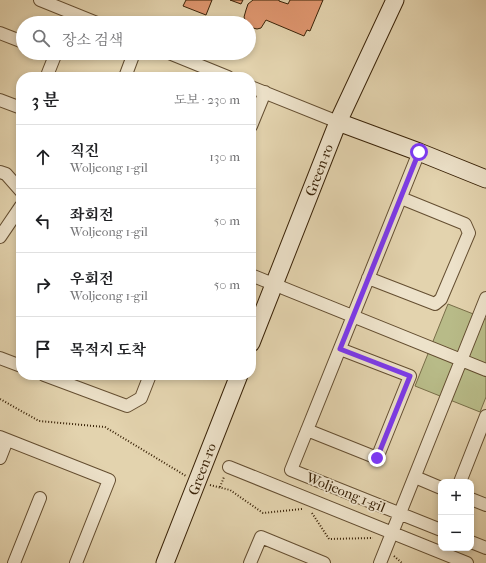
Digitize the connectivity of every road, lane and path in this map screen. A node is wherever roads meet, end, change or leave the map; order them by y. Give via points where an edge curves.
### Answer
1 (40, 0) edge
2 (395, 0) edge
3 (68, 16) edge
4 (0, 32) edge
5 (16, 39) edge
6 (52, 60) edge
7 (131, 60) edge
8 (186, 60) edge
9 (48, 72) edge
10 (127, 72) edge
11 (216, 72) edge
12 (256, 88) edge
13 (265, 92) junction
14 (0, 100) edge
15 (16, 106) edge
16 (256, 114) edge
17 (338, 122) junction
18 (419, 152) junction
19 (0, 172) edge
20 (486, 179) edge
21 (16, 185) edge
22 (401, 198) junction
23 (16, 213) edge
24 (0, 237) edge
25 (256, 277) edge
26 (368, 278) junction
27 (274, 285) junction
28 (486, 298) edge
29 (353, 316) junction
30 (256, 330) edge
31 (340, 349) junction
32 (0, 358) edge
33 (461, 360) junction
34 (16, 364) edge
35 (486, 370) edge
36 (57, 380) edge
37 (148, 380) edge
38 (236, 380) edge
39 (486, 416) edge
40 (307, 430) junction
41 (4, 438) edge
42 (0, 458) edge
43 (229, 467) dead end
44 (414, 477) junction
45 (461, 479) edge
46 (438, 487) edge
47 (40, 498) dead end
48 (474, 501) edge
49 (486, 505) edge
50 (400, 514) junction
51 (438, 529) edge
52 (392, 533) junction
53 (474, 543) edge
54 (486, 548) edge
55 (14, 563) edge
56 (76, 563) edge
57 (165, 563) edge
58 (250, 563) edge
59 (324, 563) edge
60 (380, 563) edge
61 (467, 563) edge

1 - 3 street
2 - 17 street, Green-ro
4 - 5 street
6 - 9 street
7 - 10 street
8 - 11 street
12 - 13 street
13 - 16 street
13 - 17 street
14 - 15 street
17 - 18 street
17 - 27 street, Green-ro
18 - 20 street
18 - 22 street, Woljeong 1-gil
19 - 21 street via 6,174
22 - 26 street, Woljeong 1-gil
22 - 26 street via 465,224 469,232 441,299 435,304
23 - 24 street
25 - 27 street
26 - 29 street, Woljeong 1-gil
27 - 29 street
27 - 30 street, Green-ro
28 - 33 street
29 - 31 street, Woljeong 1-gil
29 - 33 street
31 - 40 street, Woljeong 1-gil
31 - 40 street via 410,376 377,458
32 - 34 street
33 - 35 street
33 - 44 street
36 - 37 street via 127,406 141,398
38 - 57 street, Green-ro
39 - 45 street
40 - 50 street, Woljeong 1-gil via 291,470
41 - 42 street
41 - 56 street via 109,480
43 - 52 street
44 - 46 street
44 - 50 street
47 - 55 street
48 - 49 street
50 - 51 street, Woljeong 1-gil
50 - 52 street
52 - 60 street
52 - 61 street
53 - 54 street
58 - 59 street via 261,537

